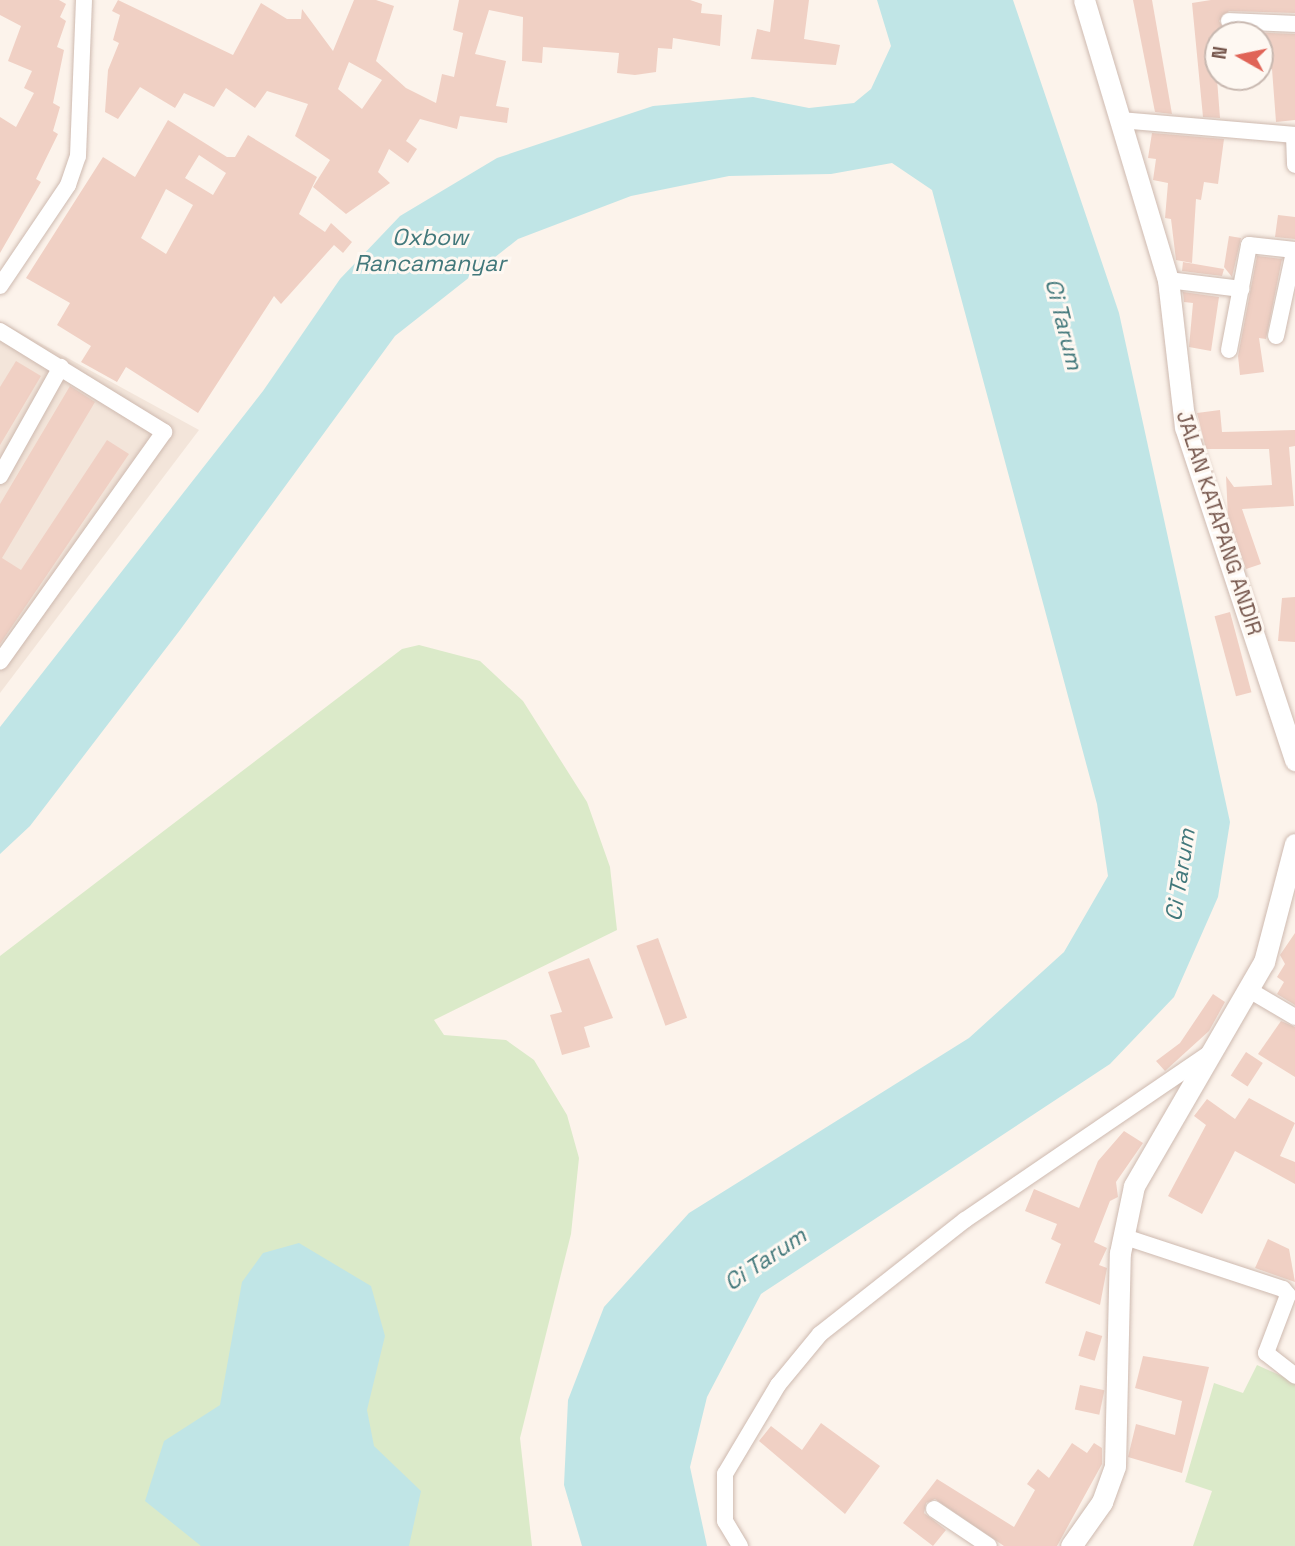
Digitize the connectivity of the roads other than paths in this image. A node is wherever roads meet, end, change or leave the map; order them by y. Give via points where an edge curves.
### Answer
1 (84, 0) edge
2 (1084, 0) edge
3 (1274, 23) edge
4 (1295, 24) edge
5 (1120, 120) junction
6 (1294, 135) edge
7 (1295, 164) edge
8 (1294, 259) edge
9 (1168, 280) junction
10 (0, 286) edge
11 (1241, 289) junction
12 (0, 331) edge
13 (1276, 336) dead end
14 (1229, 350) dead end
15 (61, 367) junction
16 (0, 477) edge
17 (0, 662) edge
18 (1295, 760) edge
19 (1295, 844) edge
20 (1249, 990) junction
21 (1295, 1017) edge
22 (1216, 1048) junction
23 (1122, 1236) junction
24 (1295, 1376) edge
25 (934, 1509) dead end
26 (740, 1546) edge
27 (989, 1546) edge
28 (1071, 1546) edge

1 - 10 street via 78,156 68,185
2 - 5 street, JALAN KATAPANG ANDIR
3 - 4 street
5 - 6 street
5 - 9 street, JALAN KATAPANG ANDIR
6 - 7 street
8 - 11 street via 1249,245
8 - 13 street
9 - 11 street
9 - 18 street, JALAN KATAPANG ANDIR via 1185,427
11 - 14 street
12 - 15 street
15 - 16 street
15 - 17 street via 161,425 163,437
19 - 20 street via 1279,916
20 - 21 street
20 - 22 street
22 - 23 street via 1134,1186
22 - 26 street via 1122,1118 965,1220 820,1334 778,1385 725,1474 725,1521
23 - 24 street via 1283,1289 1288,1295 1266,1353
23 - 28 street via 1115,1466 1102,1502
25 - 27 street

